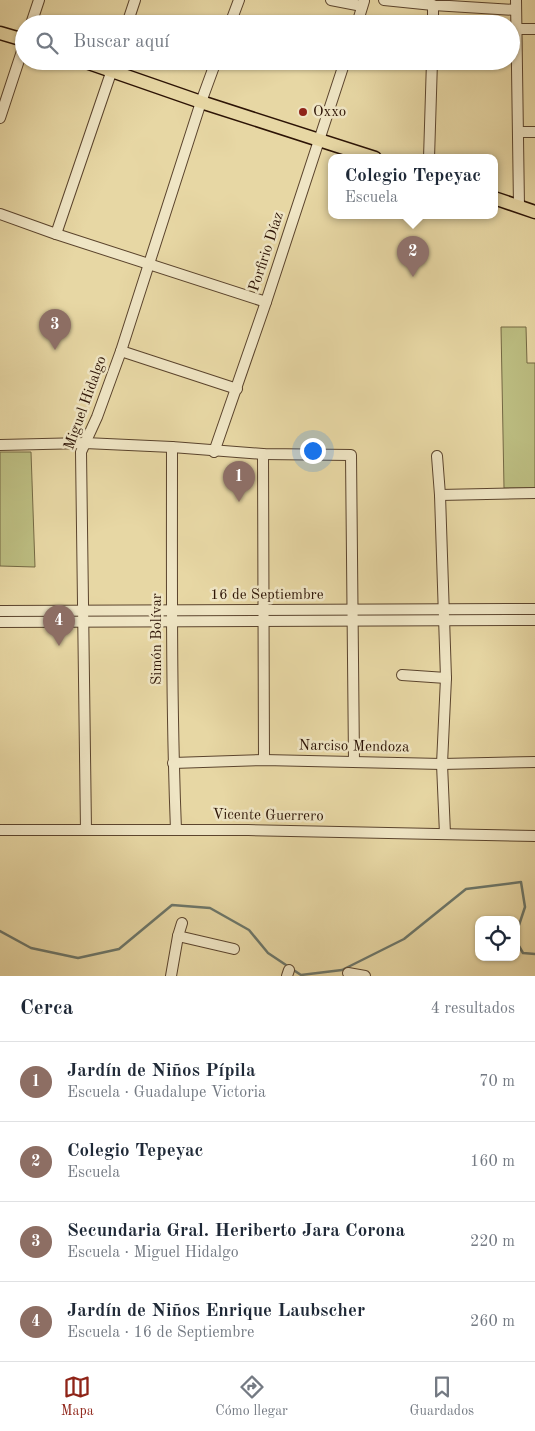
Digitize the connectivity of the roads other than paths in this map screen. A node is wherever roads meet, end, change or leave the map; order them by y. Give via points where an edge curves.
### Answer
1 (39, 0) edge
2 (135, 0) edge
3 (238, 0) edge
4 (331, 0) edge
5 (384, 0) edge
6 (363, 3) edge
7 (433, 5) junction
8 (516, 5) edge
9 (34, 15) edge
10 (130, 15) edge
11 (233, 15) edge
12 (359, 15) edge
13 (433, 15) edge
14 (520, 29) edge
15 (535, 29) edge
16 (0, 33) edge
17 (15, 37) edge
18 (16, 70) edge
19 (112, 70) edge
20 (123, 70) edge
21 (213, 70) edge
22 (342, 70) edge
23 (432, 70) edge
24 (517, 70) edge
25 (201, 102) junction
26 (0, 118) edge
27 (518, 132) junction
28 (535, 132) edge
29 (320, 140) junction
30 (363, 154) edge
31 (429, 154) edge
32 (498, 199) edge
33 (519, 206) junction
34 (535, 212) edge
35 (0, 214) edge
36 (56, 234) junction
37 (149, 264) junction
38 (266, 302) junction
39 (121, 351) junction
40 (237, 389) junction
41 (85, 443) junction
42 (0, 445) edge
43 (172, 447) junction
44 (214, 452) junction
45 (263, 454) junction
46 (437, 456) dead end
47 (535, 493) edge
48 (440, 495) junction
49 (263, 609) junction
50 (352, 609) junction
51 (535, 609) edge
52 (0, 611) edge
53 (171, 611) junction
54 (83, 612) junction
55 (444, 615) junction
56 (263, 620) junction
57 (535, 620) edge
58 (352, 621) junction
59 (0, 622) edge
60 (171, 622) junction
61 (82, 623) junction
62 (402, 675) dead end
63 (446, 678) junction
64 (264, 760) junction
65 (354, 761) junction
66 (535, 762) edge
67 (173, 764) junction
68 (442, 764) junction
69 (0, 830) edge
70 (86, 830) junction
71 (176, 830) junction
72 (445, 834) junction
73 (535, 836) edge
74 (182, 923) dead end
75 (178, 936) junction
76 (234, 949) dead end
77 (348, 973) dead end
78 (171, 976) edge
79 (365, 976) edge

1 - 9 street
2 - 10 street
3 - 11 street
4 - 6 street
5 - 7 street
6 - 12 street
7 - 8 street
7 - 13 street
14 - 15 street
16 - 17 main road
18 - 26 street
19 - 36 street
20 - 25 main road
21 - 25 street, Miguel Hidalgo
22 - 29 street, Porfirio Díaz
23 - 31 street
24 - 27 street
25 - 29 main road
25 - 37 street, Miguel Hidalgo
27 - 28 street
27 - 33 street
29 - 30 main road
29 - 38 street, Porfirio Díaz
32 - 33 main road
33 - 34 main road
35 - 36 street
36 - 37 street
37 - 38 street
37 - 39 street, Miguel Hidalgo
38 - 40 street, Porfirio Díaz
39 - 40 street
39 - 41 street, Miguel Hidalgo via 98,418
40 - 44 street, Porfirio Díaz
41 - 42 street
41 - 43 street
41 - 54 street, Miguel Hidalgo via 81,452
43 - 44 street
43 - 53 street, Simón Bolívar
44 - 45 street
45 - 49 street
45 - 50 street via 351,455
46 - 48 street
47 - 48 street
48 - 55 street
49 - 50 street, 16 de Septiembre
49 - 53 street, 16 de Septiembre
49 - 56 street
50 - 55 street, 16 de Septiembre
50 - 58 street
51 - 55 street, 16 de Septiembre
52 - 54 street, 16 de Septiembre
53 - 54 street, 16 de Septiembre
53 - 60 street, Simón Bolívar
54 - 61 street, Miguel Hidalgo
55 - 57 street, 16 de Septiembre
55 - 58 street, 16 de Septiembre
55 - 63 street
56 - 58 street, 16 de Septiembre
56 - 60 street, 16 de Septiembre
56 - 64 street
58 - 65 street
59 - 61 street, 16 de Septiembre
60 - 61 street, 16 de Septiembre
60 - 67 street, Simón Bolívar
61 - 70 street, Miguel Hidalgo
62 - 63 street
63 - 68 street
64 - 65 street, Narciso Mendoza
64 - 67 street, Narciso Mendoza
65 - 68 street, Narciso Mendoza
66 - 68 street, Narciso Mendoza
67 - 71 street, Simón Bolívar
68 - 72 street
69 - 70 street, Vicente Guerrero
70 - 71 street, Vicente Guerrero
71 - 72 street, Vicente Guerrero
72 - 73 street, Vicente Guerrero
74 - 75 street
75 - 76 street
75 - 78 street
77 - 79 street

